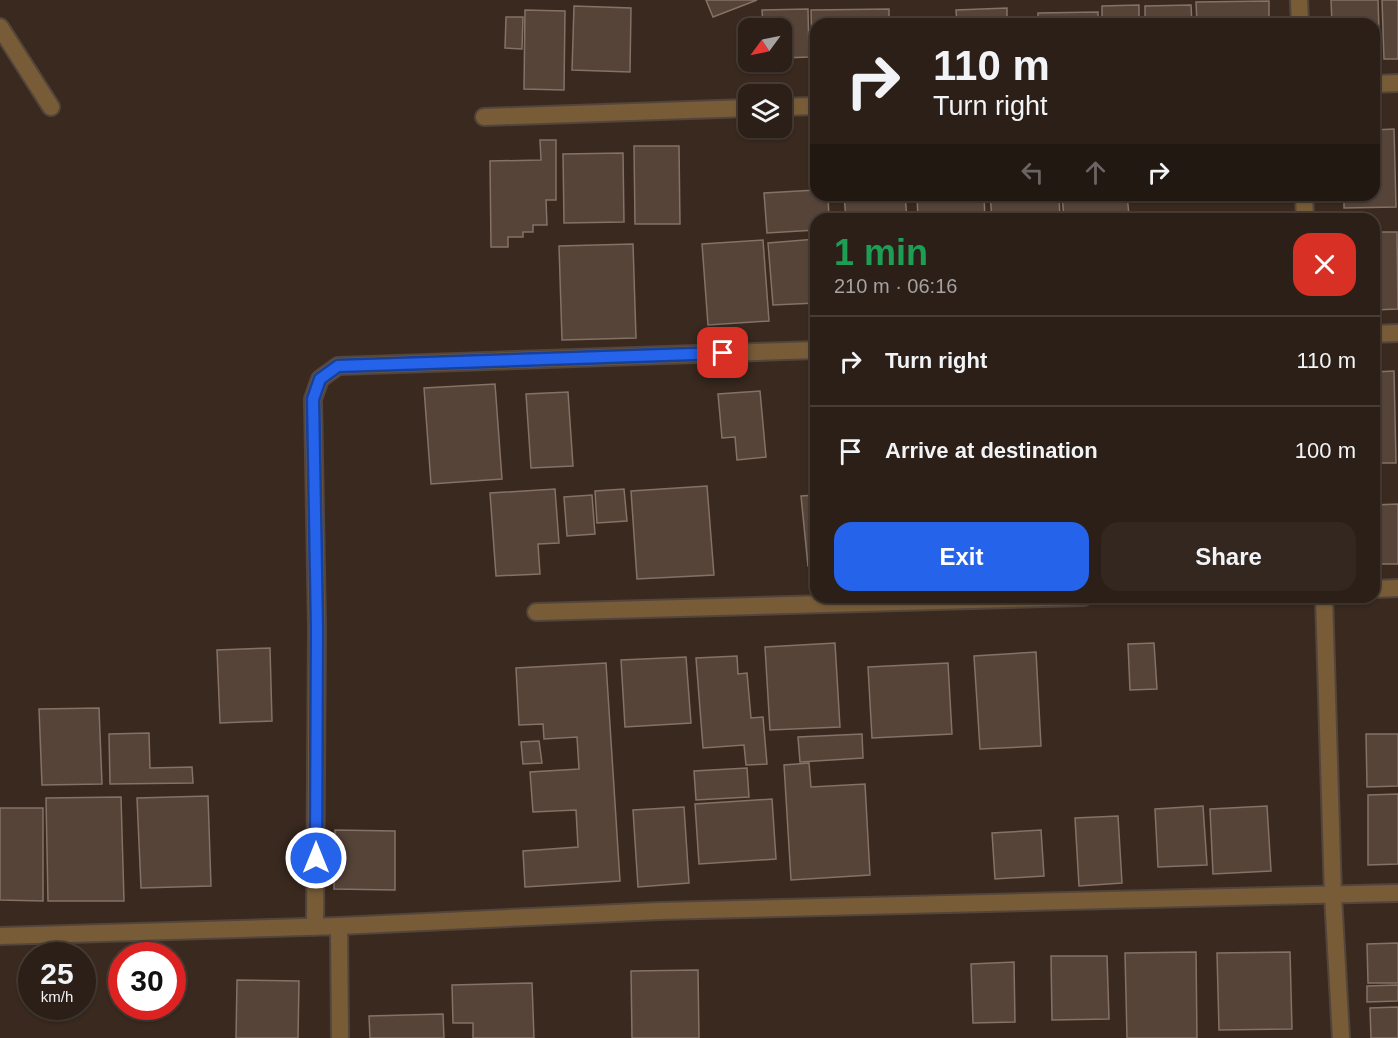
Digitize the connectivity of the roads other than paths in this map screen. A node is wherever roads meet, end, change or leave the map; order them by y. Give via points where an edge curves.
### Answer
1 (1299, 0) edge
2 (1300, 18) edge
3 (0, 27) edge
4 (1398, 83) edge
5 (1380, 84) edge
6 (810, 106) edge
7 (51, 107) dead end
8 (792, 107) edge
9 (738, 108) edge
10 (484, 117) dead end
11 (1398, 333) edge
12 (1380, 334) edge
13 (810, 350) edge
14 (1398, 588) edge
15 (1380, 589) edge
16 (865, 603) edge
17 (1324, 603) edge
18 (536, 612) dead end
19 (1398, 893) edge
20 (1333, 895) junction
21 (339, 926) junction
22 (315, 927) junction
23 (0, 936) edge
24 (340, 1038) edge
25 (1341, 1038) edge

1 - 2 street
3 - 7 street
4 - 5 street
6 - 8 street
9 - 10 street
11 - 12 street
13 - 22 street via 338,366 320,379 313,399 317,628
14 - 15 street
16 - 18 street
17 - 20 street
19 - 20 street
20 - 21 street via 659,911
20 - 25 street
21 - 22 street
21 - 24 street
22 - 23 street

